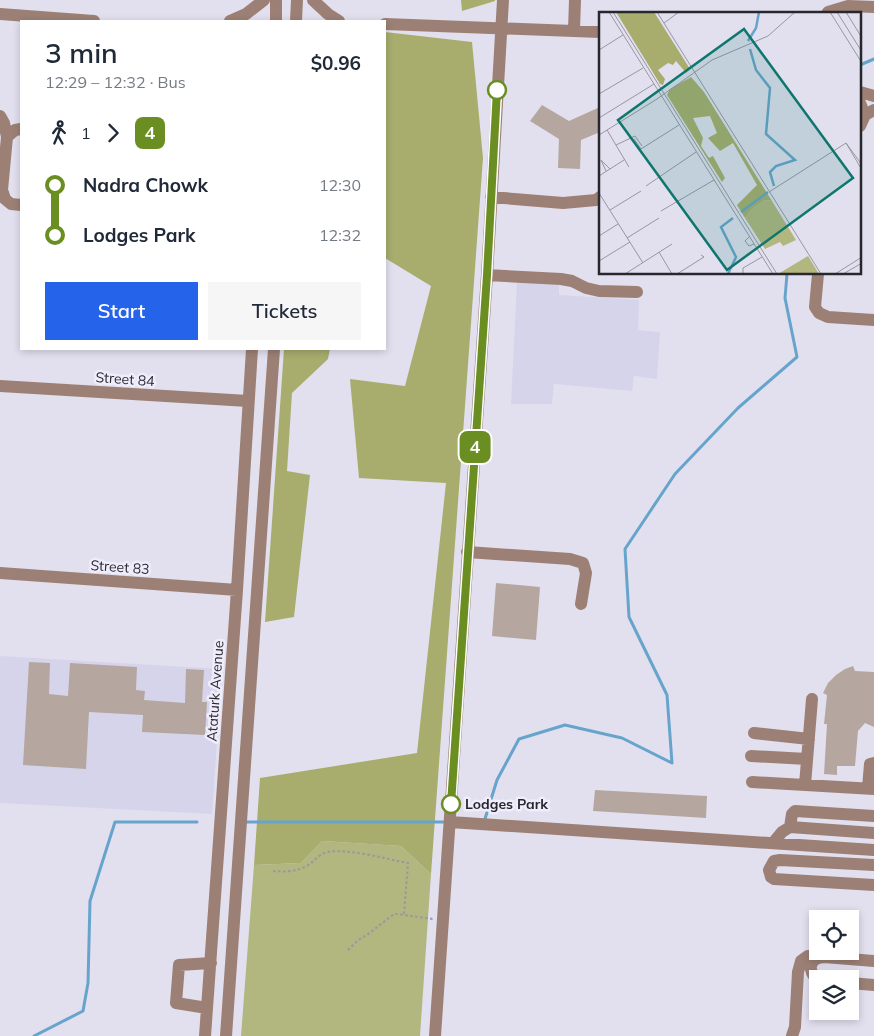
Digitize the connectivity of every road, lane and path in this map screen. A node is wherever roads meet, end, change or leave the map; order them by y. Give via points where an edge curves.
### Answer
1 (264, 0) edge
2 (276, 0) edge
3 (297, 0) edge
4 (313, 0) edge
5 (503, 0) edge
6 (575, 0) edge
7 (850, 3) edge
8 (874, 7) edge
9 (828, 12) edge
10 (0, 14) edge
11 (81, 20) edge
12 (232, 20) edge
13 (276, 20) edge
14 (296, 20) edge
15 (337, 20) edge
16 (386, 24) edge
17 (501, 28) junction
18 (574, 30) junction
19 (599, 32) edge
20 (0, 116) edge
21 (20, 129) edge
22 (7, 137) junction
23 (490, 197) junction
24 (599, 198) edge
25 (20, 205) edge
26 (487, 275) junction
27 (818, 275) edge
28 (638, 292) dead end
29 (874, 320) edge
30 (252, 350) edge
31 (274, 350) edge
32 (0, 386) edge
33 (248, 401) junction
34 (467, 552) junction
35 (0, 573) edge
36 (237, 590) junction
37 (580, 604) dead end
38 (234, 634) junction
39 (254, 634) junction
40 (812, 699) dead end
41 (754, 733) dead end
42 (809, 739) junction
43 (751, 756) dead end
44 (807, 759) junction
45 (874, 763) edge
46 (752, 782) dead end
47 (805, 785) junction
48 (871, 788) edge
49 (874, 816) edge
50 (450, 822) junction
51 (790, 827) junction
52 (874, 833) edge
53 (774, 843) junction
54 (874, 850) edge
55 (874, 865) edge
56 (273, 870) dead end
57 (874, 885) edge
58 (404, 915) junction
59 (443, 920) junction
60 (348, 950) dead end
61 (809, 956) edge
62 (859, 959) edge
63 (874, 960) edge
64 (211, 963) junction
65 (859, 984) edge
66 (874, 985) edge
67 (207, 1008) junction
68 (205, 1036) edge
69 (226, 1036) edge
70 (435, 1036) edge
71 (792, 1036) edge

1 - 12 street
2 - 13 street
3 - 14 street
4 - 15 street
5 - 17 street
6 - 18 street
7 - 8 street
7 - 9 street
10 - 11 street
16 - 17 street
17 - 18 street
17 - 23 street
18 - 19 street
20 - 22 street
21 - 22 street
22 - 25 street via 2,190 10,204
23 - 24 street via 563,203
23 - 26 street
26 - 28 street via 572,281 599,291
26 - 34 street
27 - 29 street via 814,307 819,313 828,317
30 - 33 street, Ataturk Avenue
31 - 39 street
32 - 33 street, Street 84
33 - 36 street, Ataturk Avenue
34 - 37 street via 583,562 586,573
34 - 50 street
35 - 36 street, Street 83
36 - 38 street, Ataturk Avenue
38 - 39 street
38 - 64 street, Ataturk Avenue
39 - 69 street
40 - 42 street
41 - 42 street
42 - 44 street
43 - 44 street
44 - 47 street
45 - 48 street via 870,764
46 - 47 street
47 - 48 street
49 - 51 street via 795,811
50 - 53 street
50 - 59 street
51 - 52 street
51 - 53 street
53 - 54 street
55 - 57 street via 780,860 774,861 769,870 774,879
56 - 58 path via 298,870 324,853 334,851 408,863
58 - 59 path
58 - 60 path via 391,916
59 - 70 street
61 - 71 street via 801,960 798,972
62 - 63 street
64 - 67 street, Ataturk Avenue
64 - 67 street via 179,965 176,1003
65 - 66 street
67 - 68 street, Ataturk Avenue

